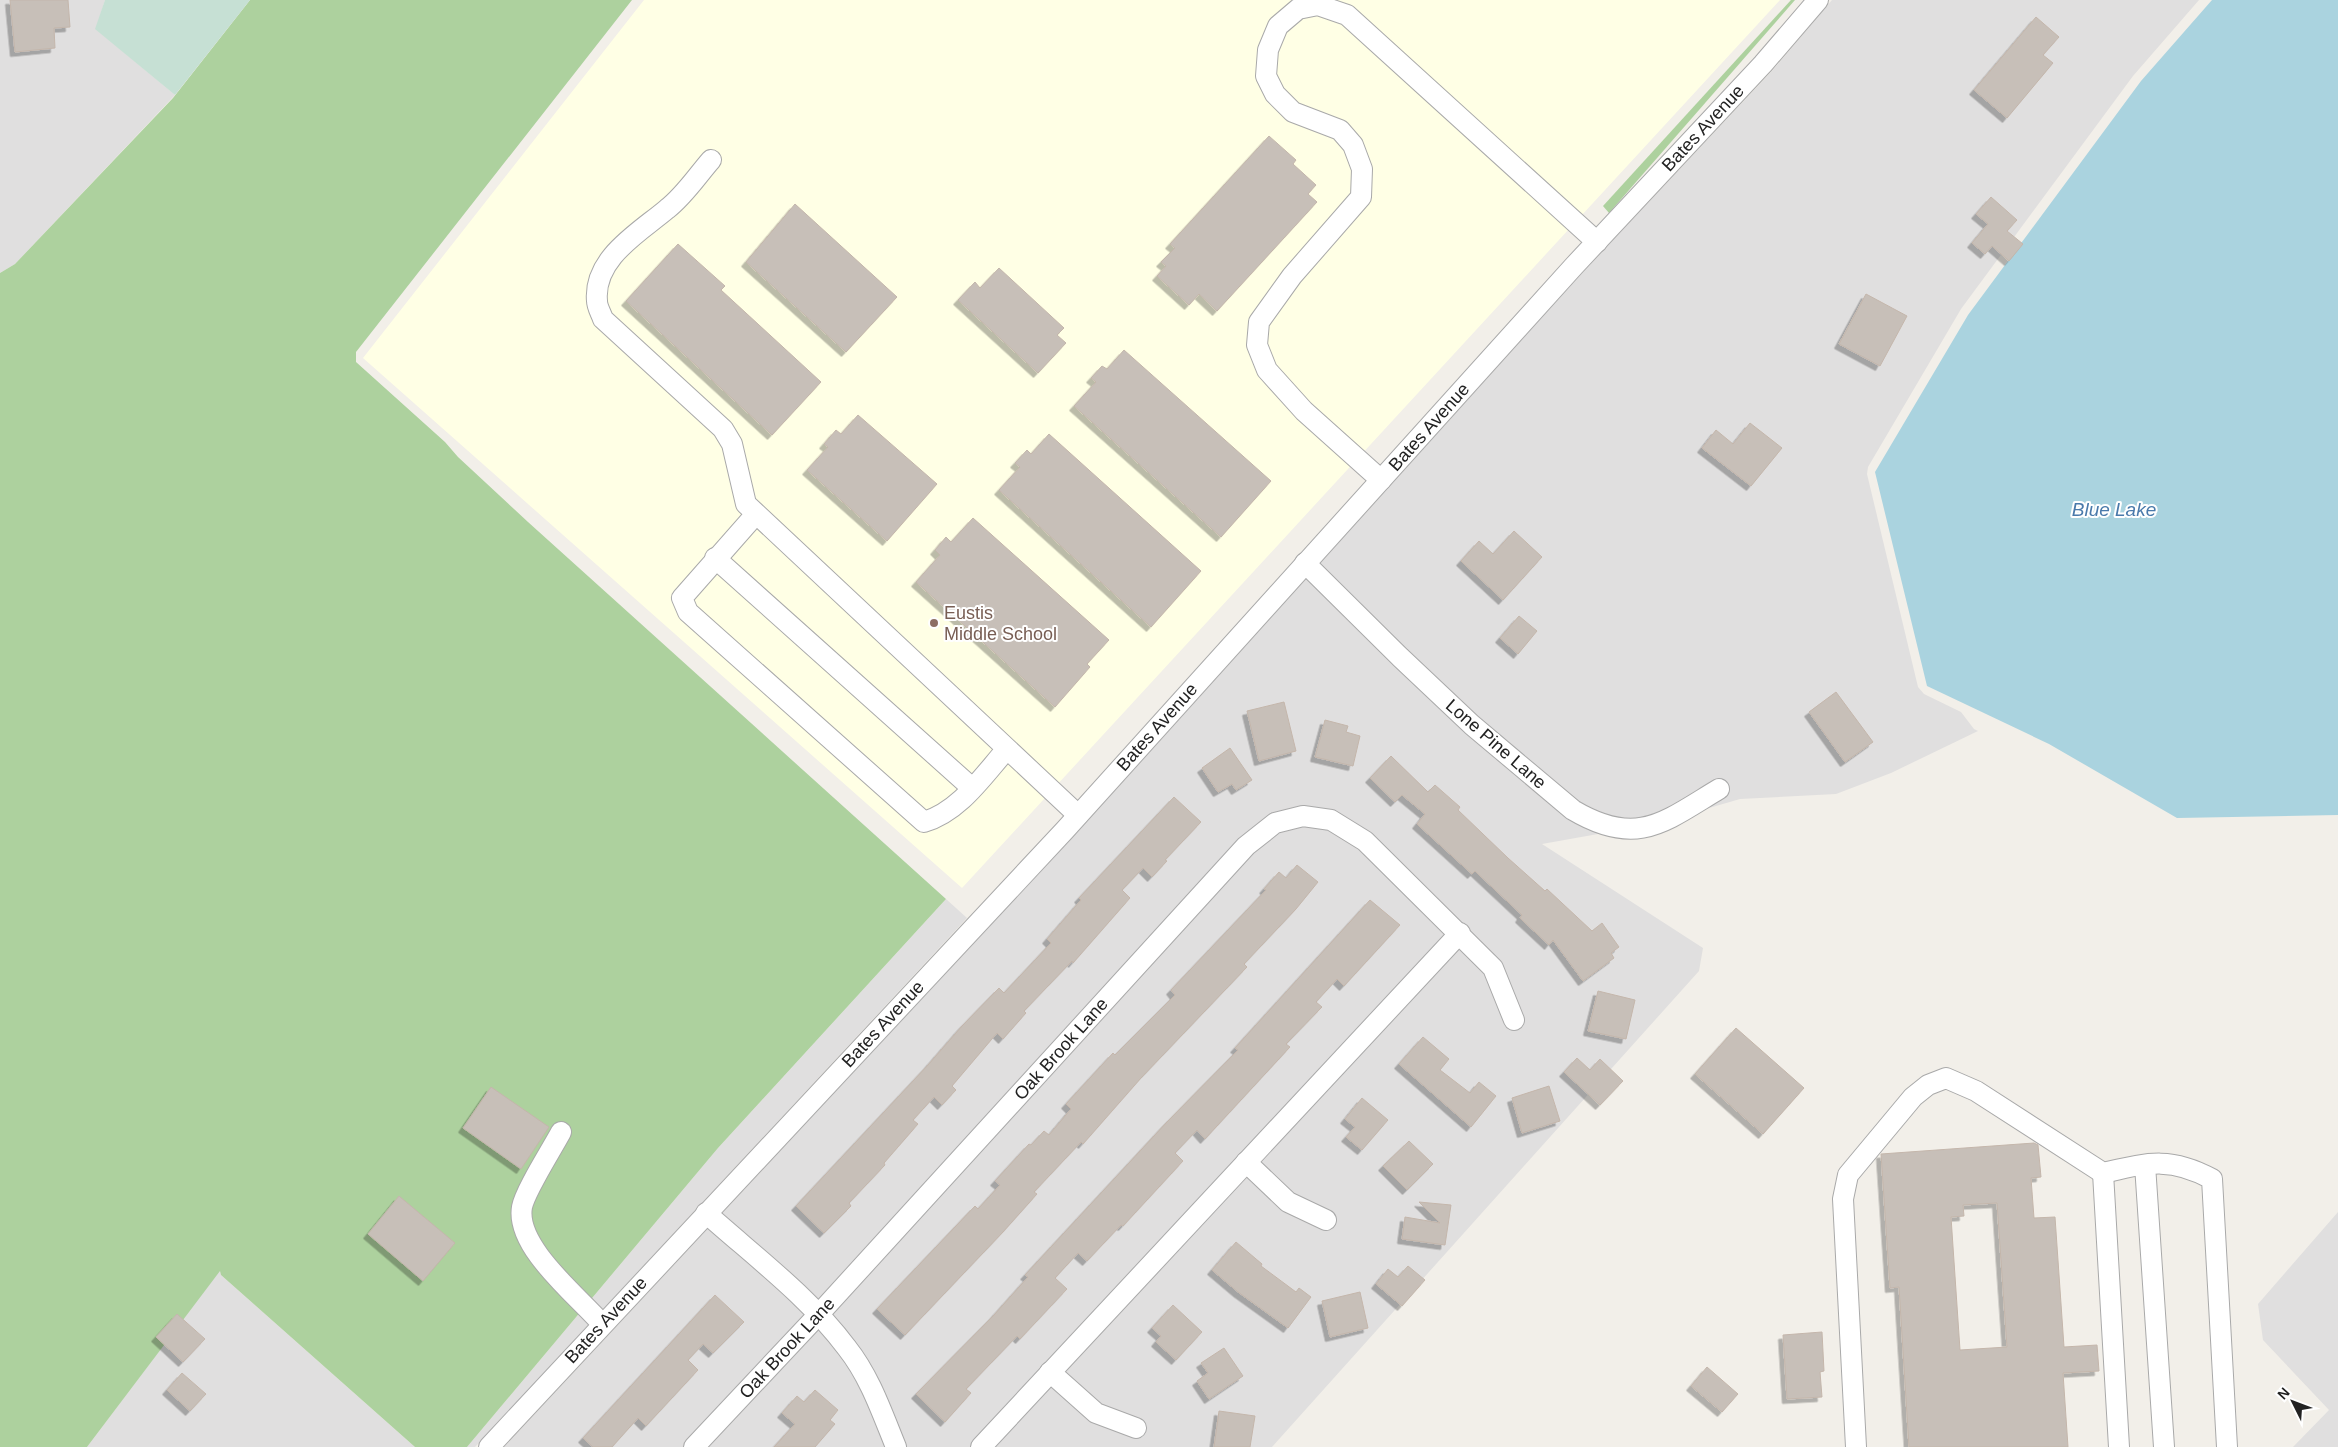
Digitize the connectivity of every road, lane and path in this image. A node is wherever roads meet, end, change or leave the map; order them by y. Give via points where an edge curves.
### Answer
1 (1818, 0) edge
2 (711, 160) dead end
3 (1597, 242) junction
4 (1381, 480) junction
5 (756, 514) junction
6 (715, 558) junction
7 (1306, 563) junction
8 (1006, 750) junction
9 (972, 788) junction
10 (1720, 789) dead end
11 (1078, 815) junction
12 (1460, 933) junction
13 (1514, 1020) dead end
14 (561, 1132) dead end
15 (1246, 1162) junction
16 (2145, 1165) junction
17 (2103, 1173) junction
18 (706, 1213) junction
19 (1326, 1220) dead end
20 (819, 1314) junction
21 (602, 1324) junction
22 (1050, 1372) junction
23 (1136, 1428) dead end
24 (490, 1447) edge
25 (694, 1447) edge
26 (896, 1447) edge
27 (981, 1447) edge
28 (1856, 1447) edge
29 (2119, 1447) edge
30 (2164, 1447) edge
31 (2227, 1447) edge

1 - 3 street, Bates Avenue via 1763,64
2 - 5 street via 669,208 646,225 605,267 599,280 596,302 603,319 723,429 732,444 746,504
3 - 4 street, Bates Avenue
3 - 4 street via 1347,15 1318,5 1298,10 1278,26 1268,50 1266,76 1275,94 1293,112 1340,130 1354,144 1362,170 1361,197 1292,276 1259,322 1257,345 1267,370 1304,411
4 - 7 street, Bates Avenue
5 - 6 street
5 - 8 street
6 - 9 street
6 - 9 street via 682,598 688,612 924,822 947,811
7 - 10 street, Lone Pine Lane via 1472,725 1573,810 1592,821 1616,829 1634,830 1659,825
7 - 11 street, Bates Avenue
8 - 9 street
8 - 11 street
11 - 18 street, Bates Avenue
12 - 13 street, Oak Brook Lane via 1493,968
12 - 15 street
12 - 20 street, Oak Brook Lane via 1365,841 1331,820 1303,816 1275,822 1246,846
14 - 21 street via 522,1206 522,1221 542,1259
15 - 19 street via 1288,1202
15 - 22 street
16 - 17 street
16 - 30 street
16 - 31 street via 2161,1162 2192,1168 2212,1179
17 - 28 street via 1961,1084 1946,1078 1928,1085 1913,1097 1848,1174 1843,1199
17 - 29 street
18 - 20 street
18 - 21 street, Bates Avenue
20 - 25 street, Oak Brook Lane
20 - 26 street via 848,1348 870,1383
21 - 24 street, Bates Avenue
22 - 23 street via 1096,1413
22 - 27 street

